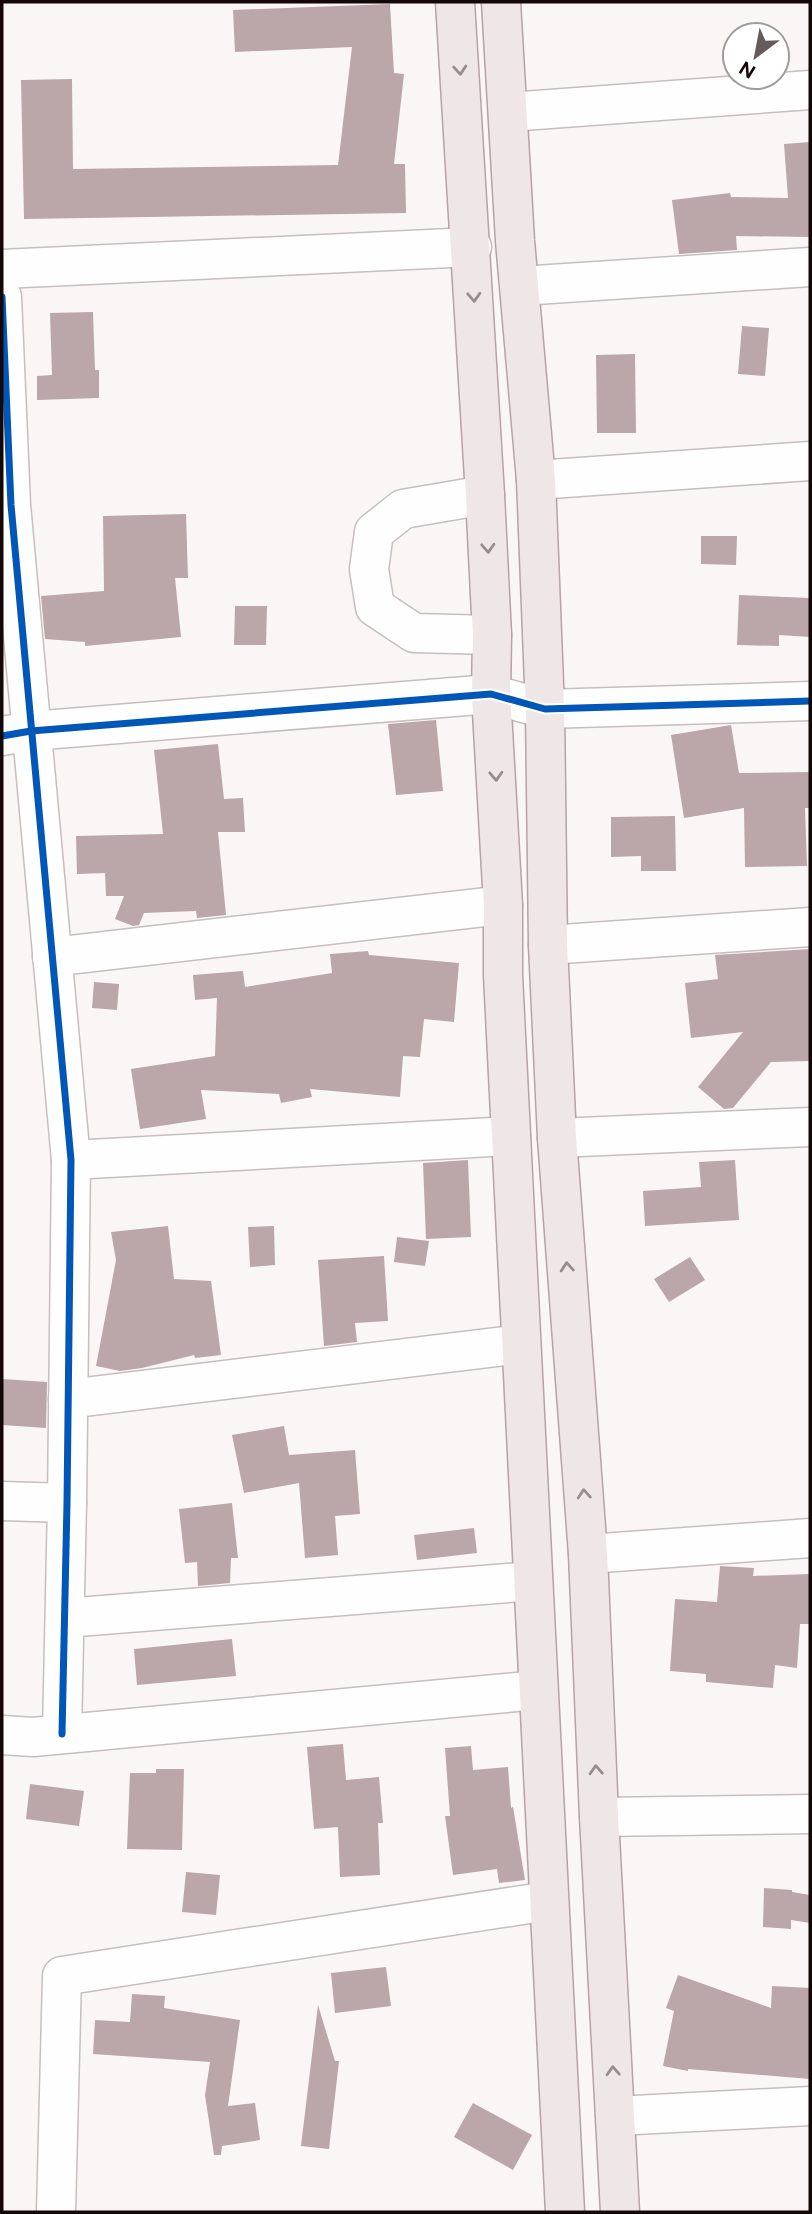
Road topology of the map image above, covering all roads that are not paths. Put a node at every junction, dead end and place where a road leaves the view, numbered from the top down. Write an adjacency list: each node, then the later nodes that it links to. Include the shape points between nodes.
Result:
1 (455, 2): 5 (main road, one-way to 5)
2 (501, 2): 4 (main road)
3 (810, 90): 4 (street)
4 (508, 112): 8 (main road)
5 (472, 247): 7 (street); 12 (main road, one-way to 12)
6 (810, 267): 8 (street)
7 (2, 269)
8 (520, 286): 11 (main road)
9 (2, 297): 13 (street)
10 (810, 461): 11 (street)
11 (536, 480): 17 (main road)
12 (485, 495): 14 (main road, one-way to 14); 14 (street, via 403,509 374,532 369,569 375,607 414,633)
13 (6, 505): 18 (street)
14 (492, 635): 15 (main road)
15 (491, 694): 17 (street); 18 (street); 19 (main road, one-way to 19)
16 (810, 701): 17 (street)
17 (545, 709): 21 (main road)
18 (17, 734): 22 (street)
19 (503, 905): 22 (street); 24 (main road)
20 (810, 927): 21 (street)
21 (548, 945): 25 (main road)
22 (52, 957): 26 (street)
23 (810, 1127): 25 (street)
24 (511, 1136): 26 (street); 27 (main road)
25 (557, 1138): 32 (main road, one-way to 25)
26 (71, 1160): 28 (street)
27 (521, 1344): 28 (street); 33 (main road)
28 (68, 1399): 30 (street)
29 (2, 1501): 30 (street)
30 (67, 1503): 34 (street)
31 (810, 1538): 32 (street)
32 (588, 1554): 39 (main road, one-way to 32)
33 (533, 1581): 34 (street); 35 (main road)
34 (65, 1618): 36 (street)
35 (538, 1690): 36 (street); 40 (main road)
36 (62, 1734): 37 (street)
37 (2, 1735)
38 (810, 1814): 39 (street)
39 (598, 1817): 42 (main road, one-way to 39)
40 (548, 1901): 43 (street, via 62,1976); 44 (main road)
41 (810, 2106): 42 (street)
42 (615, 2116): 45 (main road)
43 (56, 2212)
44 (565, 2212)
45 (620, 2212)

